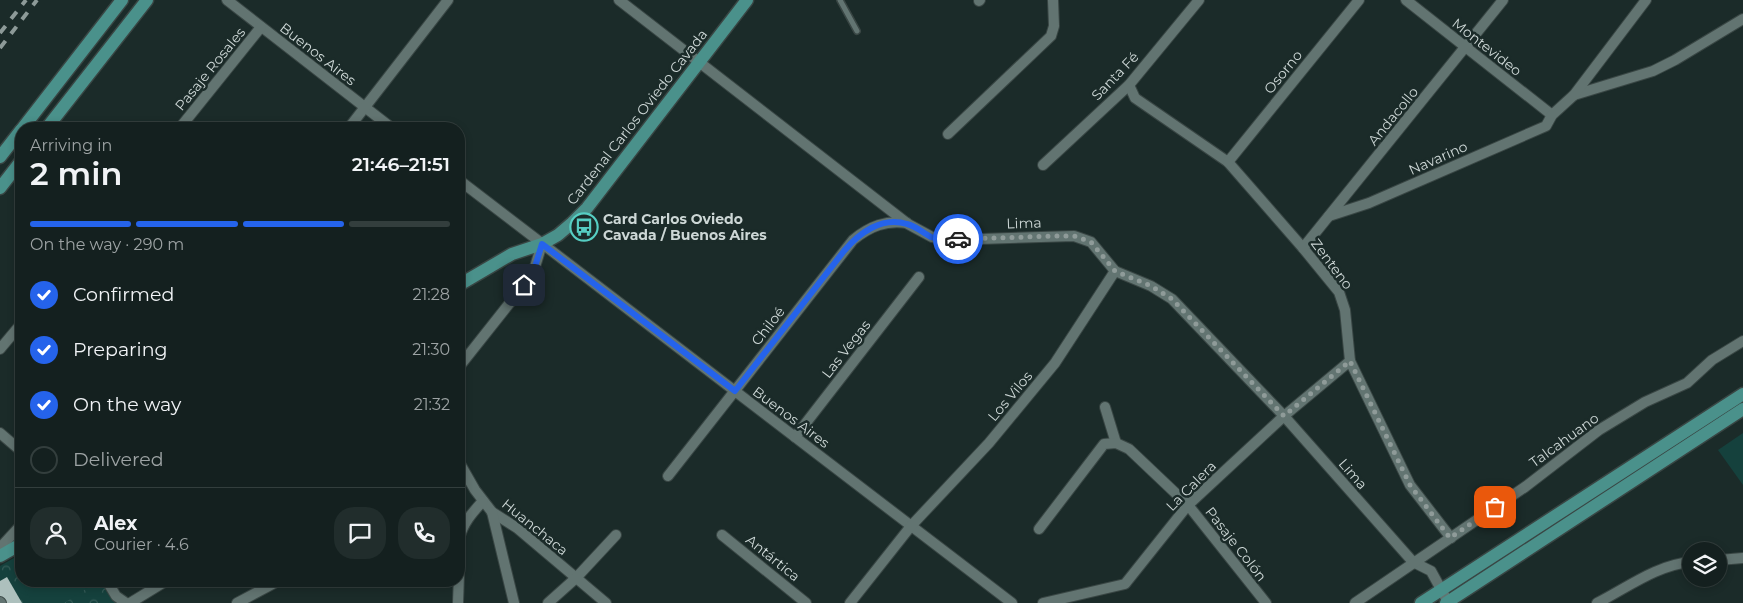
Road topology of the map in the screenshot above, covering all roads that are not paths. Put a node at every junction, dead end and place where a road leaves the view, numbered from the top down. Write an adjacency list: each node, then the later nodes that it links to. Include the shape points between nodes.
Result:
1 (122, 0): 23 (main road)
2 (146, 0): 24 (main road)
3 (227, 0): 15 (street, Buenos Aires)
4 (448, 0): 21 (street)
5 (619, 0): 18 (street, Lima)
6 (747, 0): 18 (main road, Cardenal Carlos Oviedo Cavada)
7 (840, 0): 16 (lane)
8 (1053, 0): 28 (street, via 1051,36)
9 (1199, 0): 19 (street, Santa Fé)
10 (1359, 0): 31 (street, Osorno)
11 (1406, 0): 17 (street, Montevideo)
12 (1502, 0): 17 (street, Andacollo)
13 (1646, 0): 20 (street)
14 (1743, 19): 20 (street, via 1653,71)
15 (261, 27): 21 (street, Buenos Aires); 25 (street, Pasaje Rosales)
16 (857, 31)
17 (1465, 47): 22 (street, Montevideo); 36 (street, Andacollo)
18 (699, 62): 37 (street, Lima); 38 (main road, Cardenal Carlos Oviedo Cavada, via 587,208 558,235)
19 (1129, 85): 31 (street, Zenteno, via 1135,98); 32 (street, Santa Fé)
20 (1574, 95): 22 (street)
21 (365, 107): 26 (street); 27 (street, Buenos Aires)
22 (1552, 115): 36 (street, Navarino, via 1546,126 1369,203)
23 (27, 122)
24 (51, 122)
25 (186, 122)
26 (353, 122)
27 (384, 122)
28 (948, 134)
29 (15, 138): 30 (main road)
30 (0, 158)
31 (1228, 162): 39 (street, Zenteno)
32 (1042, 165)
33 (15, 169): 35 (main road)
34 (465, 185): 38 (street, Buenos Aires)
35 (0, 188)
36 (1329, 216): 39 (street, Andacollo)
37 (908, 224): 40 (street, Lima, via 932,237 949,240 1074,236 1091,242); 48 (street, Chiloé, via 883,223 853,240)
38 (542, 244): 42 (main road, Cardenal Carlos Oviedo Cavada, via 512,254); 46 (street, via 534,270); 48 (street, Buenos Aires)
39 (1303, 248): 47 (street, Zenteno, via 1338,292 1345,310)
40 (1115, 271): 52 (street, Lima, via 1172,299); 65 (street, Los Vilos, via 1055,363 989,443)
41 (920, 276): 54 (street, Las Vegas)
42 (465, 281)
43 (15, 331): 45 (street)
44 (1743, 341): 70 (street, Talcahuano, via 1712,360 1687,383 1645,402 1599,430)
45 (0, 349)
46 (465, 359)
47 (1350, 361): 52 (street, La Calera); 70 (street, Zenteno, via 1410,485)
48 (735, 391): 54 (street, Buenos Aires); 59 (street, Chiloé)
49 (1743, 394): 57 (main road)
50 (1105, 407): 55 (street)
51 (1743, 409): 60 (main road)
52 (1284, 416): 62 (street, La Calera); 77 (street, Lima)
53 (0, 433): 56 (street)
54 (795, 437): 65 (street, Buenos Aires)
55 (1116, 443): 62 (street, Pasaje Colón, via 1129,449); 66 (street, via 1104,444)
56 (15, 446)
57 (1620, 473): 60 (main road); 85 (main road)
58 (465, 475): 61 (street, Huanchaca)
59 (668, 476)
60 (1628, 484): 86 (main road)
61 (484, 501): 63 (street, Huanchaca); 64 (street)
62 (1188, 505): 97 (street, La Calera, via 1125,584); 98 (street, Pasaje Colón)
63 (492, 512): 80 (street, Huanchaca, via 517,528); 91 (street)
64 (465, 523)
65 (911, 526): 95 (street, Los Vilos); 96 (street, Buenos Aires)
66 (1039, 529)
67 (15, 532): 72 (street)
68 (616, 535): 80 (street)
69 (722, 535): 94 (street, Antártica)
70 (1450, 538): 73 (street, Talcahuano)
71 (15, 547): 74 (main road)
72 (0, 548)
73 (1431, 552): 77 (street, Talcahuano); 79 (street)
74 (0, 556)
75 (1743, 558): 76 (street)
76 (1727, 559)
77 (1413, 562): 79 (street, Lima); 99 (street, Talcahuano)
78 (1682, 563): 101 (street, via 1651,573)
79 (1431, 571): 85 (street)
80 (576, 578): 92 (street); 93 (street, Huanchaca)
81 (111, 587): 87 (street)
82 (156, 587): 88 (street)
83 (267, 587): 89 (street)
84 (459, 587): 90 (street)
85 (1442, 589): 86 (street); 100 (main road)
86 (1447, 602)
87 (126, 603)
88 (130, 603)
89 (237, 603)
90 (458, 603)
91 (514, 603)
92 (548, 603)
93 (606, 603)
94 (806, 603)
95 (850, 603)
96 (1012, 603)
97 (1043, 603)
98 (1266, 603)
99 (1355, 603)
100 (1421, 603)
101 (1596, 603)

